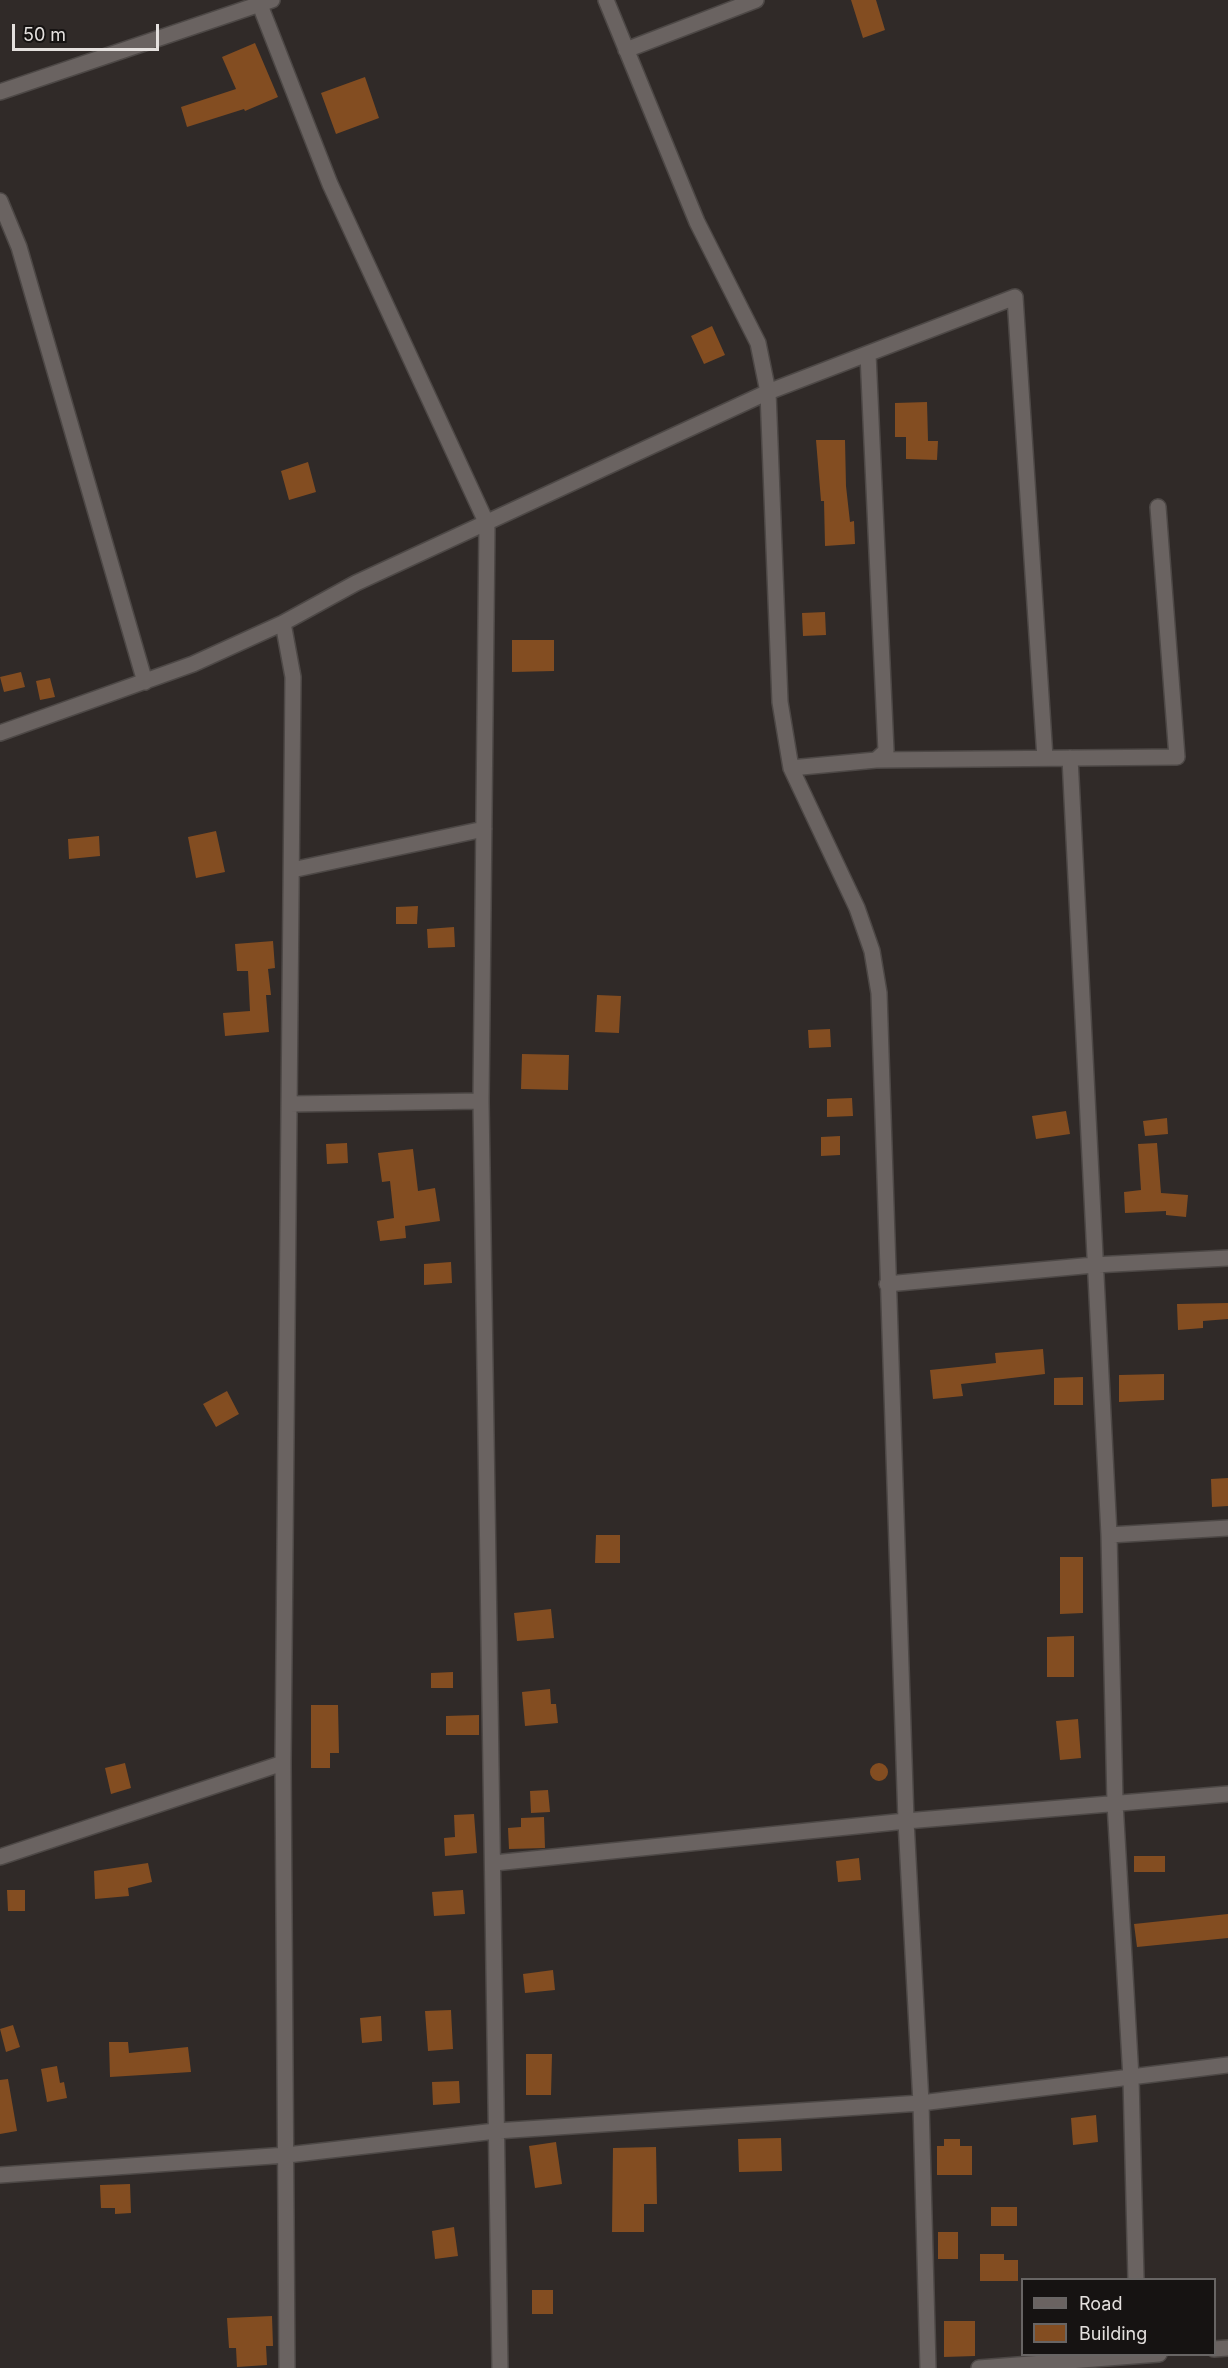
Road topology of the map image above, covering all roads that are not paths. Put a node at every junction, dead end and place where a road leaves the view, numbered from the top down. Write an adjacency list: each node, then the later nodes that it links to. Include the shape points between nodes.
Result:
1 (606, 0): 4 (street)
2 (756, 0): 4 (street)
3 (264, 1): 5 (street); 10 (street, via 330,184)
4 (626, 50): 8 (street, via 697,222 758,343)
5 (0, 92)
6 (0, 201): 12 (street, via 19,247)
7 (868, 354): 8 (street); 14 (street, via 1015,297); 16 (street, via 886,751)
8 (768, 392): 10 (street); 17 (street, via 780,702)
9 (1158, 507): 15 (street, via 1177,757)
10 (487, 524): 11 (street, via 356,583); 18 (street)
11 (283, 623): 12 (street); 19 (street, via 293,677)
12 (145, 682): 13 (street)
13 (0, 733)
14 (1045, 758): 15 (street); 16 (street)
15 (1070, 758): 23 (street)
16 (876, 760): 17 (street)
17 (791, 768): 24 (street, via 857,908 872,951 879,993)
18 (484, 829): 19 (street); 20 (street)
19 (292, 870): 21 (street)
20 (481, 1101): 21 (street); 32 (street)
21 (291, 1104): 27 (street)
22 (1228, 1257): 23 (street)
23 (1094, 1265): 24 (street); 26 (street)
24 (887, 1284): 30 (street)
25 (1228, 1528): 26 (street)
26 (1109, 1535): 29 (street)
27 (283, 1763): 31 (street); 37 (street)
28 (1228, 1794): 29 (street)
29 (1114, 1803): 30 (street); 34 (street)
30 (906, 1821): 32 (street); 35 (street)
31 (0, 1857)
32 (494, 1863): 36 (street)
33 (1228, 2065): 34 (street)
34 (1131, 2078): 35 (street); 39 (street)
35 (921, 2103): 36 (street); 44 (street)
36 (496, 2131): 37 (street); 43 (street)
37 (287, 2155): 38 (street); 42 (street)
38 (0, 2175)
39 (1136, 2278)
40 (1155, 2356): 41 (street)
41 (1138, 2360): 45 (street)
42 (287, 2368)
43 (500, 2368)
44 (928, 2368)
45 (979, 2368)

